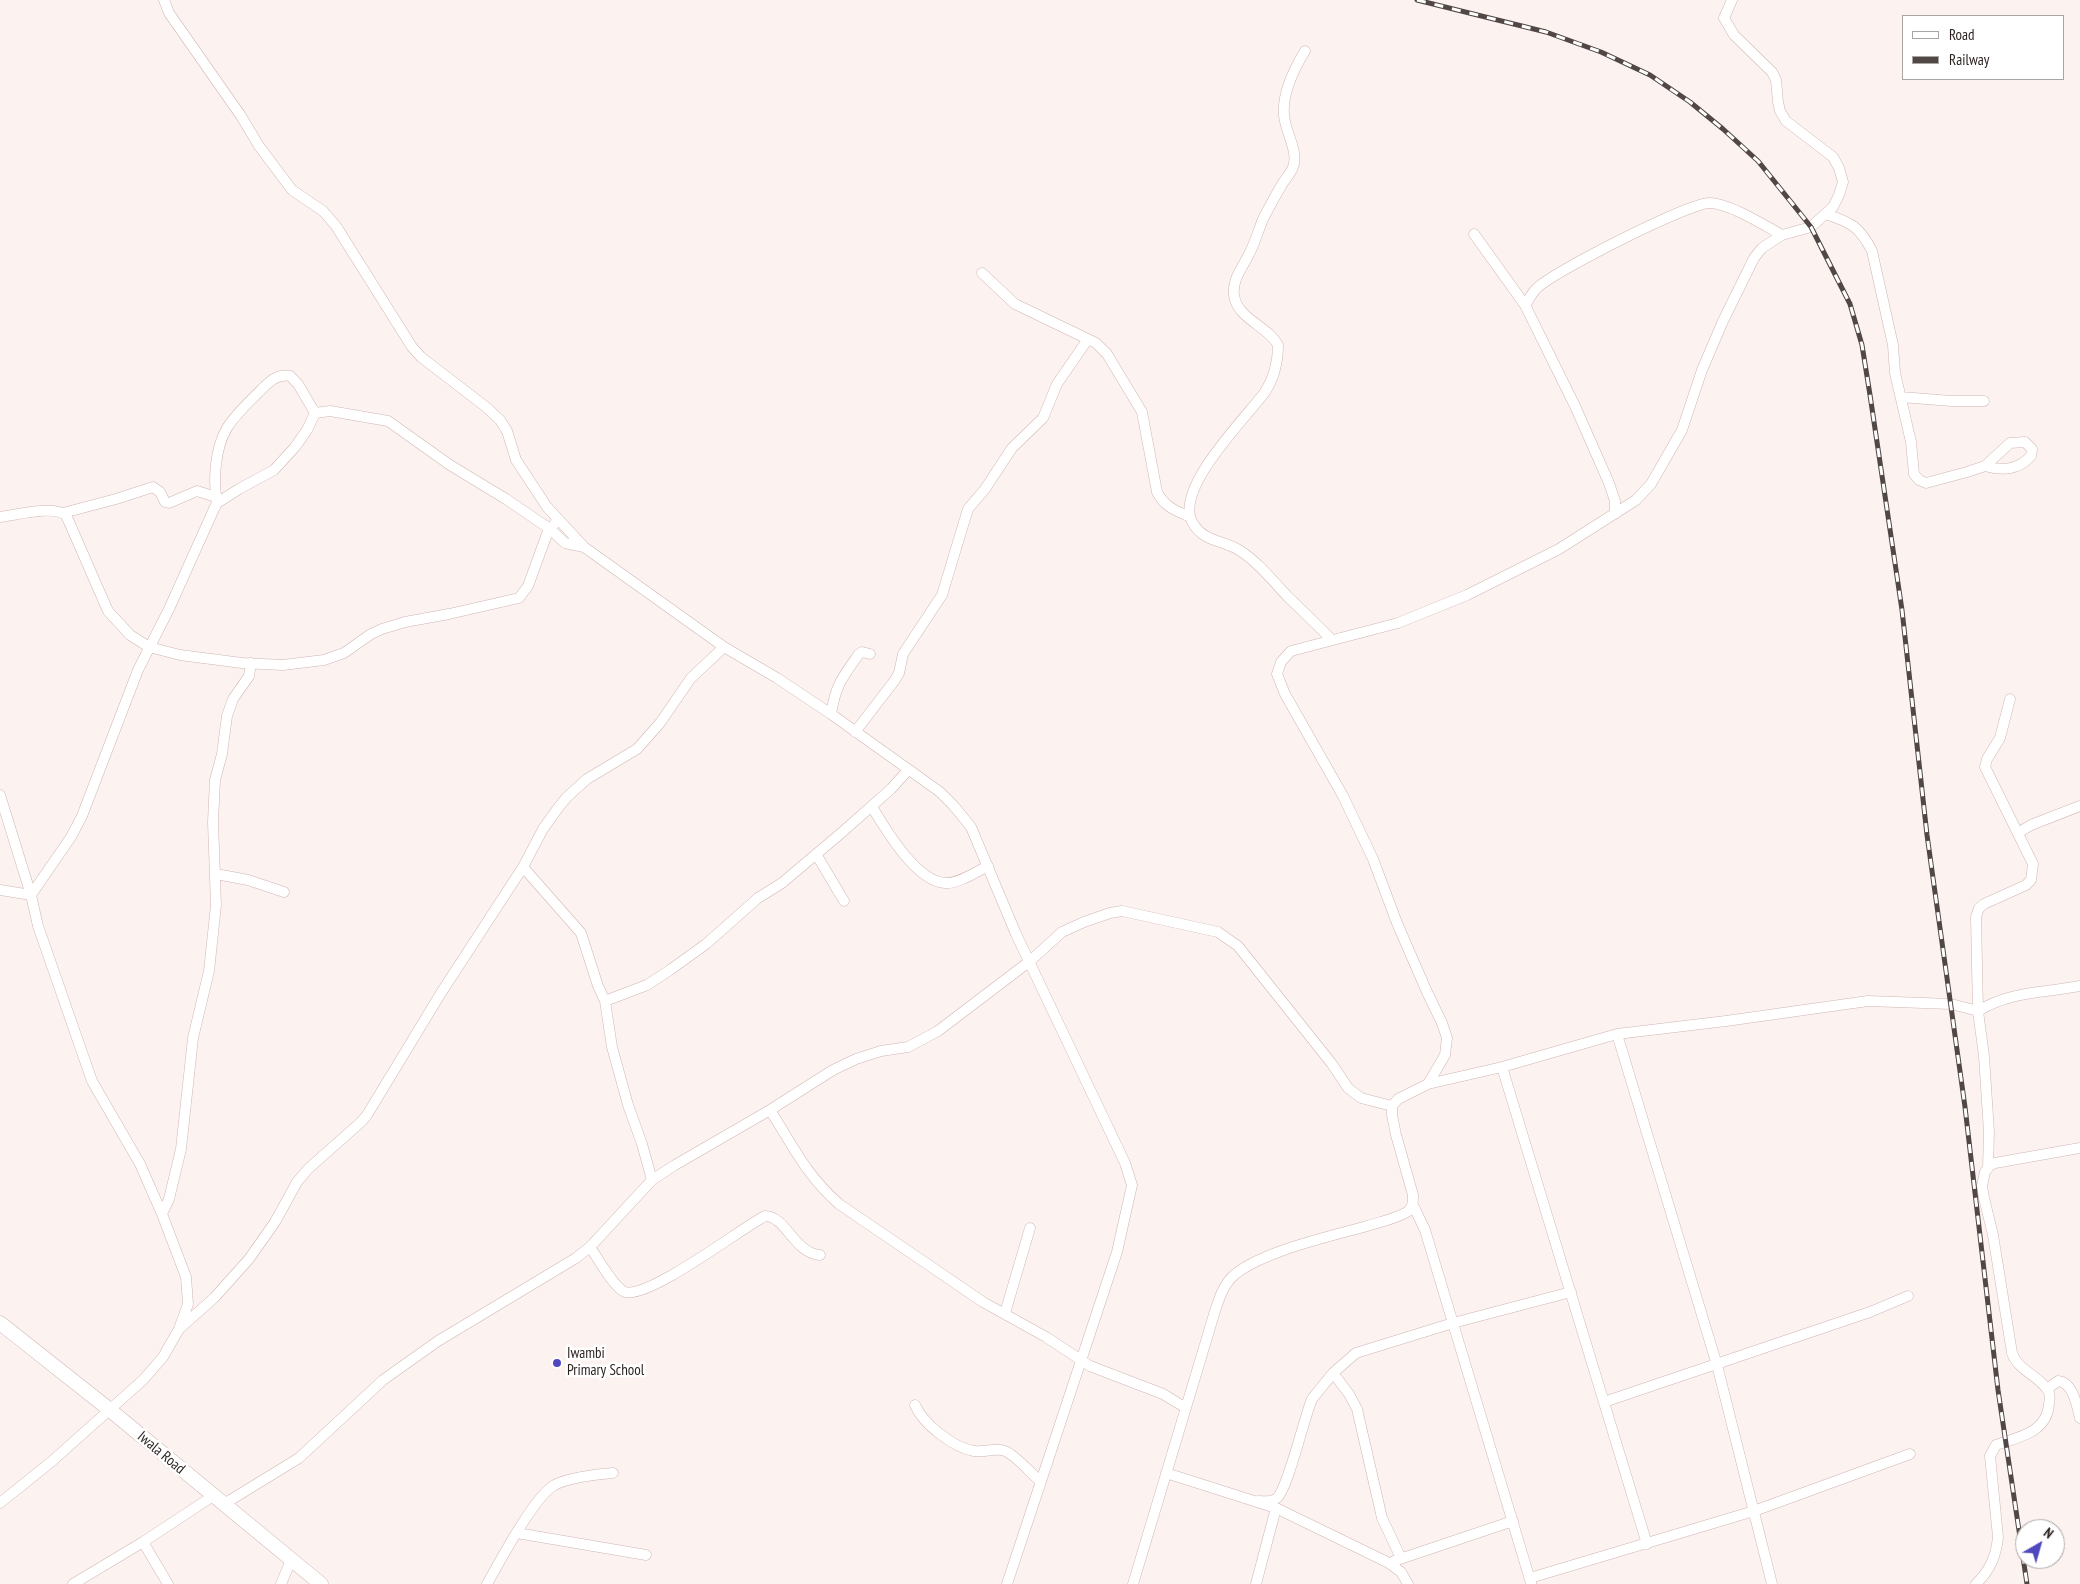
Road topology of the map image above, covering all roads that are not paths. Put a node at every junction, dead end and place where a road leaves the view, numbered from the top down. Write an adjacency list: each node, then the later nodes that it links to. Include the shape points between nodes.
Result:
1 (164, 0): 19 (street, via 173,20 292,190 323,211 336,226 412,347 500,420 516,460)
2 (1732, 0): 4 (street, via 1724,14 1725,22 1772,72 1780,111 1786,121 1833,157 1839,168 1843,182 1833,207)
3 (1305, 51): 17 (street, via 1294,68 1284,114 1294,153 1293,168 1264,218 1234,286 1235,301 1240,308 1278,345 1276,366 1265,392 1204,472 1189,502)
4 (1825, 214): 6 (street, via 1811,227); 10 (street, via 1853,225 1872,251)
5 (1474, 234): 8 (street)
6 (1782, 235): 8 (street, via 1748,216 1716,204 1703,204 1637,232 1556,275 1536,288); 16 (street, via 1762,248 1742,280 1702,370 1682,430 1651,484 1636,500)
7 (982, 274): 9 (street, via 1015,304)
8 (1525, 304): 16 (street, via 1579,414 1612,493)
9 (1088, 339): 17 (street, via 1107,354 1138,404 1145,421 1157,492 1166,506); 29 (street, via 1057,384 1043,418 1012,448 968,509 942,595 903,654 895,680)
10 (1901, 397): 11 (street); 13 (street, via 1912,442 1914,474 1918,480 1926,484)
11 (1984, 401)
12 (315, 413): 14 (street, via 295,447 274,470); 14 (street, via 290,376 271,380 227,428 219,450); 20 (street, via 330,411 388,422)
13 (1985, 466)
14 (216, 500): 15 (street, via 197,491 169,503 153,487); 23 (street)
15 (63, 513): 18 (street, via 50,511); 23 (street, via 68,517 108,611 130,635)
16 (1615, 514): 22 (street, via 1559,549 1467,595 1398,623)
17 (1188, 516): 22 (street, via 1209,539 1230,544 1255,562)
18 (0, 517)
19 (558, 519): 20 (street); 21 (street)
20 (550, 530): 21 (street, via 565,543); 26 (street, via 528,586 519,598 382,629 344,653 324,660 283,665)
21 (584, 547): 24 (street)
22 (1332, 640): 49 (street, via 1291,651 1281,662 1277,674 1343,796 1442,1023 1447,1038 1445,1055)
23 (150, 647): 26 (street, via 180,655); 41 (street, via 138,670 82,816)
24 (724, 647): 28 (street); 37 (street, via 691,678 660,723 637,749 587,779 567,797 543,829)
25 (870, 654): 28 (street, via 859,654 841,678)
26 (251, 663): 38 (street, via 248,676 226,716 215,780)
27 (2010, 699): 34 (street, via 2000,738 1985,767)
28 (831, 714): 29 (street)
29 (855, 732): 30 (street)
30 (908, 770): 33 (street); 36 (street, via 940,792 972,827)
31 (0, 795): 41 (street)
32 (2080, 806): 34 (street)
33 (872, 807): 35 (street); 36 (street, via 910,861 932,880 947,883)
34 (2018, 833): 46 (street, via 2034,873 2032,880 1984,904 1978,911 1975,921)
35 (816, 854): 42 (street); 45 (street, via 670,970 647,984)
36 (988, 866): 43 (street)
37 (523, 868): 45 (street, via 581,934); 65 (street, via 367,1115 308,1169 249,1259 214,1298)
38 (216, 874): 40 (street); 56 (street, via 209,970 193,1038 181,1149 169,1199)
39 (0, 890): 41 (street)
40 (284, 892)
41 (31, 895): 56 (street, via 38,926 92,1081 140,1164)
42 (844, 901)
43 (1030, 961): 50 (street, via 1062,932 1115,912 1218,932 1238,946 1348,1088 1361,1098); 51 (street, via 938,1031 908,1047 856,1059); 66 (street, via 1132,1181 1117,1252)
44 (2080, 986): 46 (street, via 2008,997)
45 (604, 1001): 54 (street, via 612,1047)
46 (1978, 1011): 47 (street, via 1951,1004 1868,1001); 53 (street, via 1986,1077)
47 (1617, 1034): 48 (street); 67 (street)
48 (1502, 1067): 49 (street); 60 (street)
49 (1428, 1084): 50 (street, via 1398,1099)
50 (1392, 1106): 55 (street)
51 (770, 1110): 54 (street, via 706,1145); 62 (street, via 806,1170 839,1204)
52 (2080, 1148): 53 (street, via 1995,1163)
53 (1988, 1168): 69 (street, via 1982,1186 2012,1353 2018,1364)
54 (652, 1180): 58 (street)
55 (1413, 1205): 63 (street); 72 (street, via 1399,1216 1284,1250 1247,1266 1232,1277 1215,1311)
56 (162, 1214): 65 (street, via 188,1288 188,1304)
57 (1030, 1228): 62 (street)
58 (590, 1247): 59 (street, via 617,1287 624,1292 646,1289 765,1216 776,1220 805,1251); 79 (street, via 552,1274 438,1341 383,1380 298,1458)
59 (820, 1255)
60 (1571, 1292): 63 (street); 70 (street)
61 (1908, 1296): 67 (street)
62 (1005, 1313): 66 (street)
63 (1453, 1323): 68 (street, via 1356,1353); 84 (street)
64 (1, 1324): 73 (street, Iwala Road)
65 (179, 1329): 73 (street, via 143,1380)
66 (1080, 1360): 72 (street, via 1102,1372 1163,1394); 78 (street)
67 (1717, 1365): 70 (street); 83 (street)
68 (1333, 1373): 80 (street, via 1312,1399 1282,1492 1274,1500); 89 (street, via 1357,1409 1382,1518)
69 (2047, 1389): 74 (street, via 2058,1381 2066,1384); 103 (street, via 2049,1408 2037,1429 1996,1445 1992,1450 1990,1464 1998,1537 1992,1564)
70 (1604, 1402): 87 (street)
71 (915, 1405): 78 (street, via 924,1420 950,1440 975,1451 1006,1452)
72 (1186, 1408): 76 (street)
73 (110, 1410): 79 (street, Iwala Road); 81 (street)
74 (2080, 1418)
75 (1910, 1454): 83 (street)
76 (1166, 1472): 80 (street); 99 (street)
77 (613, 1473): 85 (street, via 555,1484 546,1491)
78 (1040, 1481): 98 (street)
79 (218, 1500): 86 (street); 90 (street, Iwala Road)
80 (1258, 1501): 82 (street)
81 (0, 1503)
82 (1276, 1508): 91 (street); 100 (street)
83 (1754, 1511): 87 (street); 102 (street)
84 (1513, 1521): 89 (street); 92 (street)
85 (517, 1533): 88 (street); 97 (street)
86 (143, 1542): 93 (street); 94 (street)
87 (1647, 1544): 92 (street)
88 (646, 1555)
89 (1400, 1558): 91 (street)
90 (291, 1560): 95 (street); 96 (street, Iwala Road)
91 (1389, 1563): 101 (street, via 1401,1572)
92 (1531, 1581)
93 (73, 1584)
94 (168, 1584)
95 (281, 1584)
96 (321, 1584)
97 (487, 1584)
98 (1007, 1584)
99 (1133, 1584)
100 (1256, 1584)
101 (1408, 1584)
102 (1772, 1584)
103 (1976, 1584)

